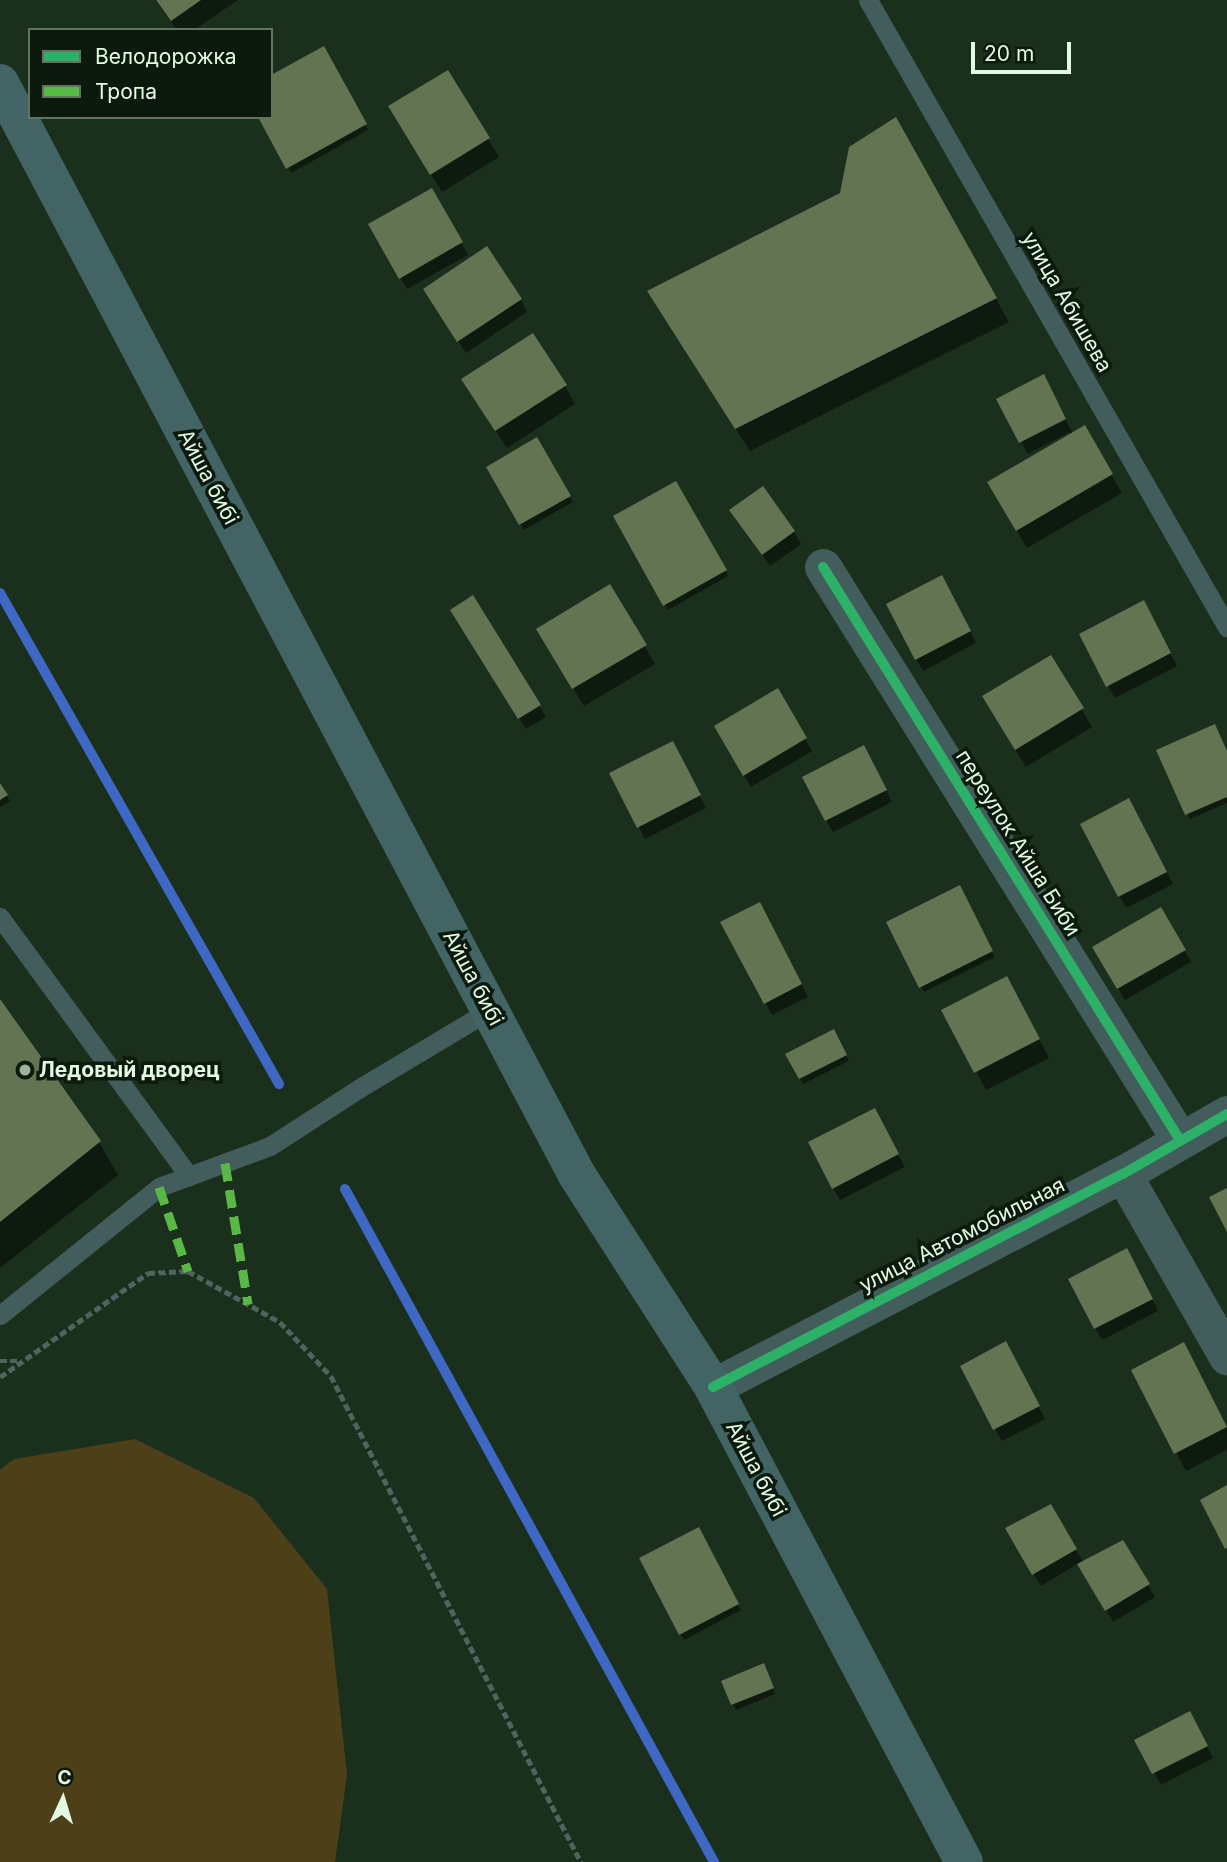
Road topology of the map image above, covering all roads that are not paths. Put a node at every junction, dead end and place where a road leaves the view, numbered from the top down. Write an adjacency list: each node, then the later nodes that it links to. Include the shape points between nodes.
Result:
1 (868, 0): 4 (lane, улица Абишева)
2 (0, 83): 6 (main road, Айша бибі)
3 (823, 567): 8 (street, переулок Айша Биби)
4 (1227, 627)
5 (0, 918): 10 (lane)
6 (490, 1010): 10 (lane, via 270,1146); 13 (main road, Айша бибі, via 577,1175)
7 (1227, 1114): 8 (street, улица Автомобильная)
8 (1180, 1140): 9 (street, улица Автомобильная)
9 (1123, 1174): 12 (street); 13 (street, улица Автомобильная)
10 (189, 1176): 11 (lane, via 159,1187)
11 (0, 1315)
12 (1227, 1356)
13 (713, 1387): 14 (main road, Айша бибі)
14 (964, 1862)

